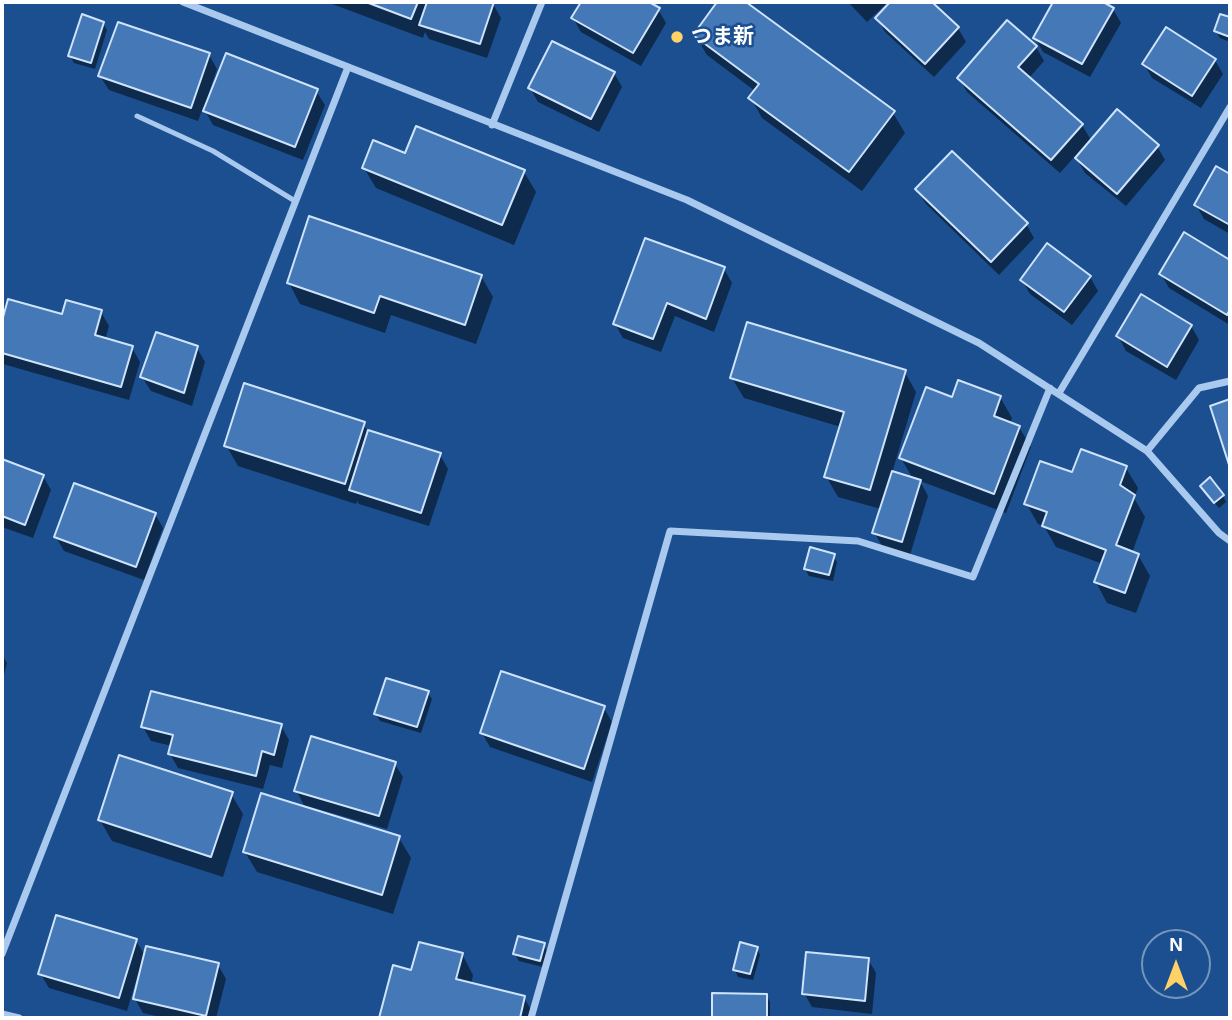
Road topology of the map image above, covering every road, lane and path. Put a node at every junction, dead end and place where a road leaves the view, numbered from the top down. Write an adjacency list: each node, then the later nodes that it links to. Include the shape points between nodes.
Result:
1 (183, 2): 3 (street)
2 (542, 2): 6 (street)
3 (348, 67): 6 (street); 7 (street)
4 (1230, 107): 10 (street)
5 (137, 116): 7 (lane, via 213,152)
6 (492, 125): 9 (street, via 687,201 979,343)
7 (295, 201): 13 (street)
8 (1230, 381): 11 (street, via 1199,388)
9 (1050, 388): 10 (street); 16 (street, via 973,577 858,541 670,531)
10 (1059, 393): 11 (street)
11 (1147, 451): 12 (street)
12 (1230, 541)
13 (2, 954)
14 (2, 1014): 15 (street)
15 (19, 1018)
16 (531, 1018)

